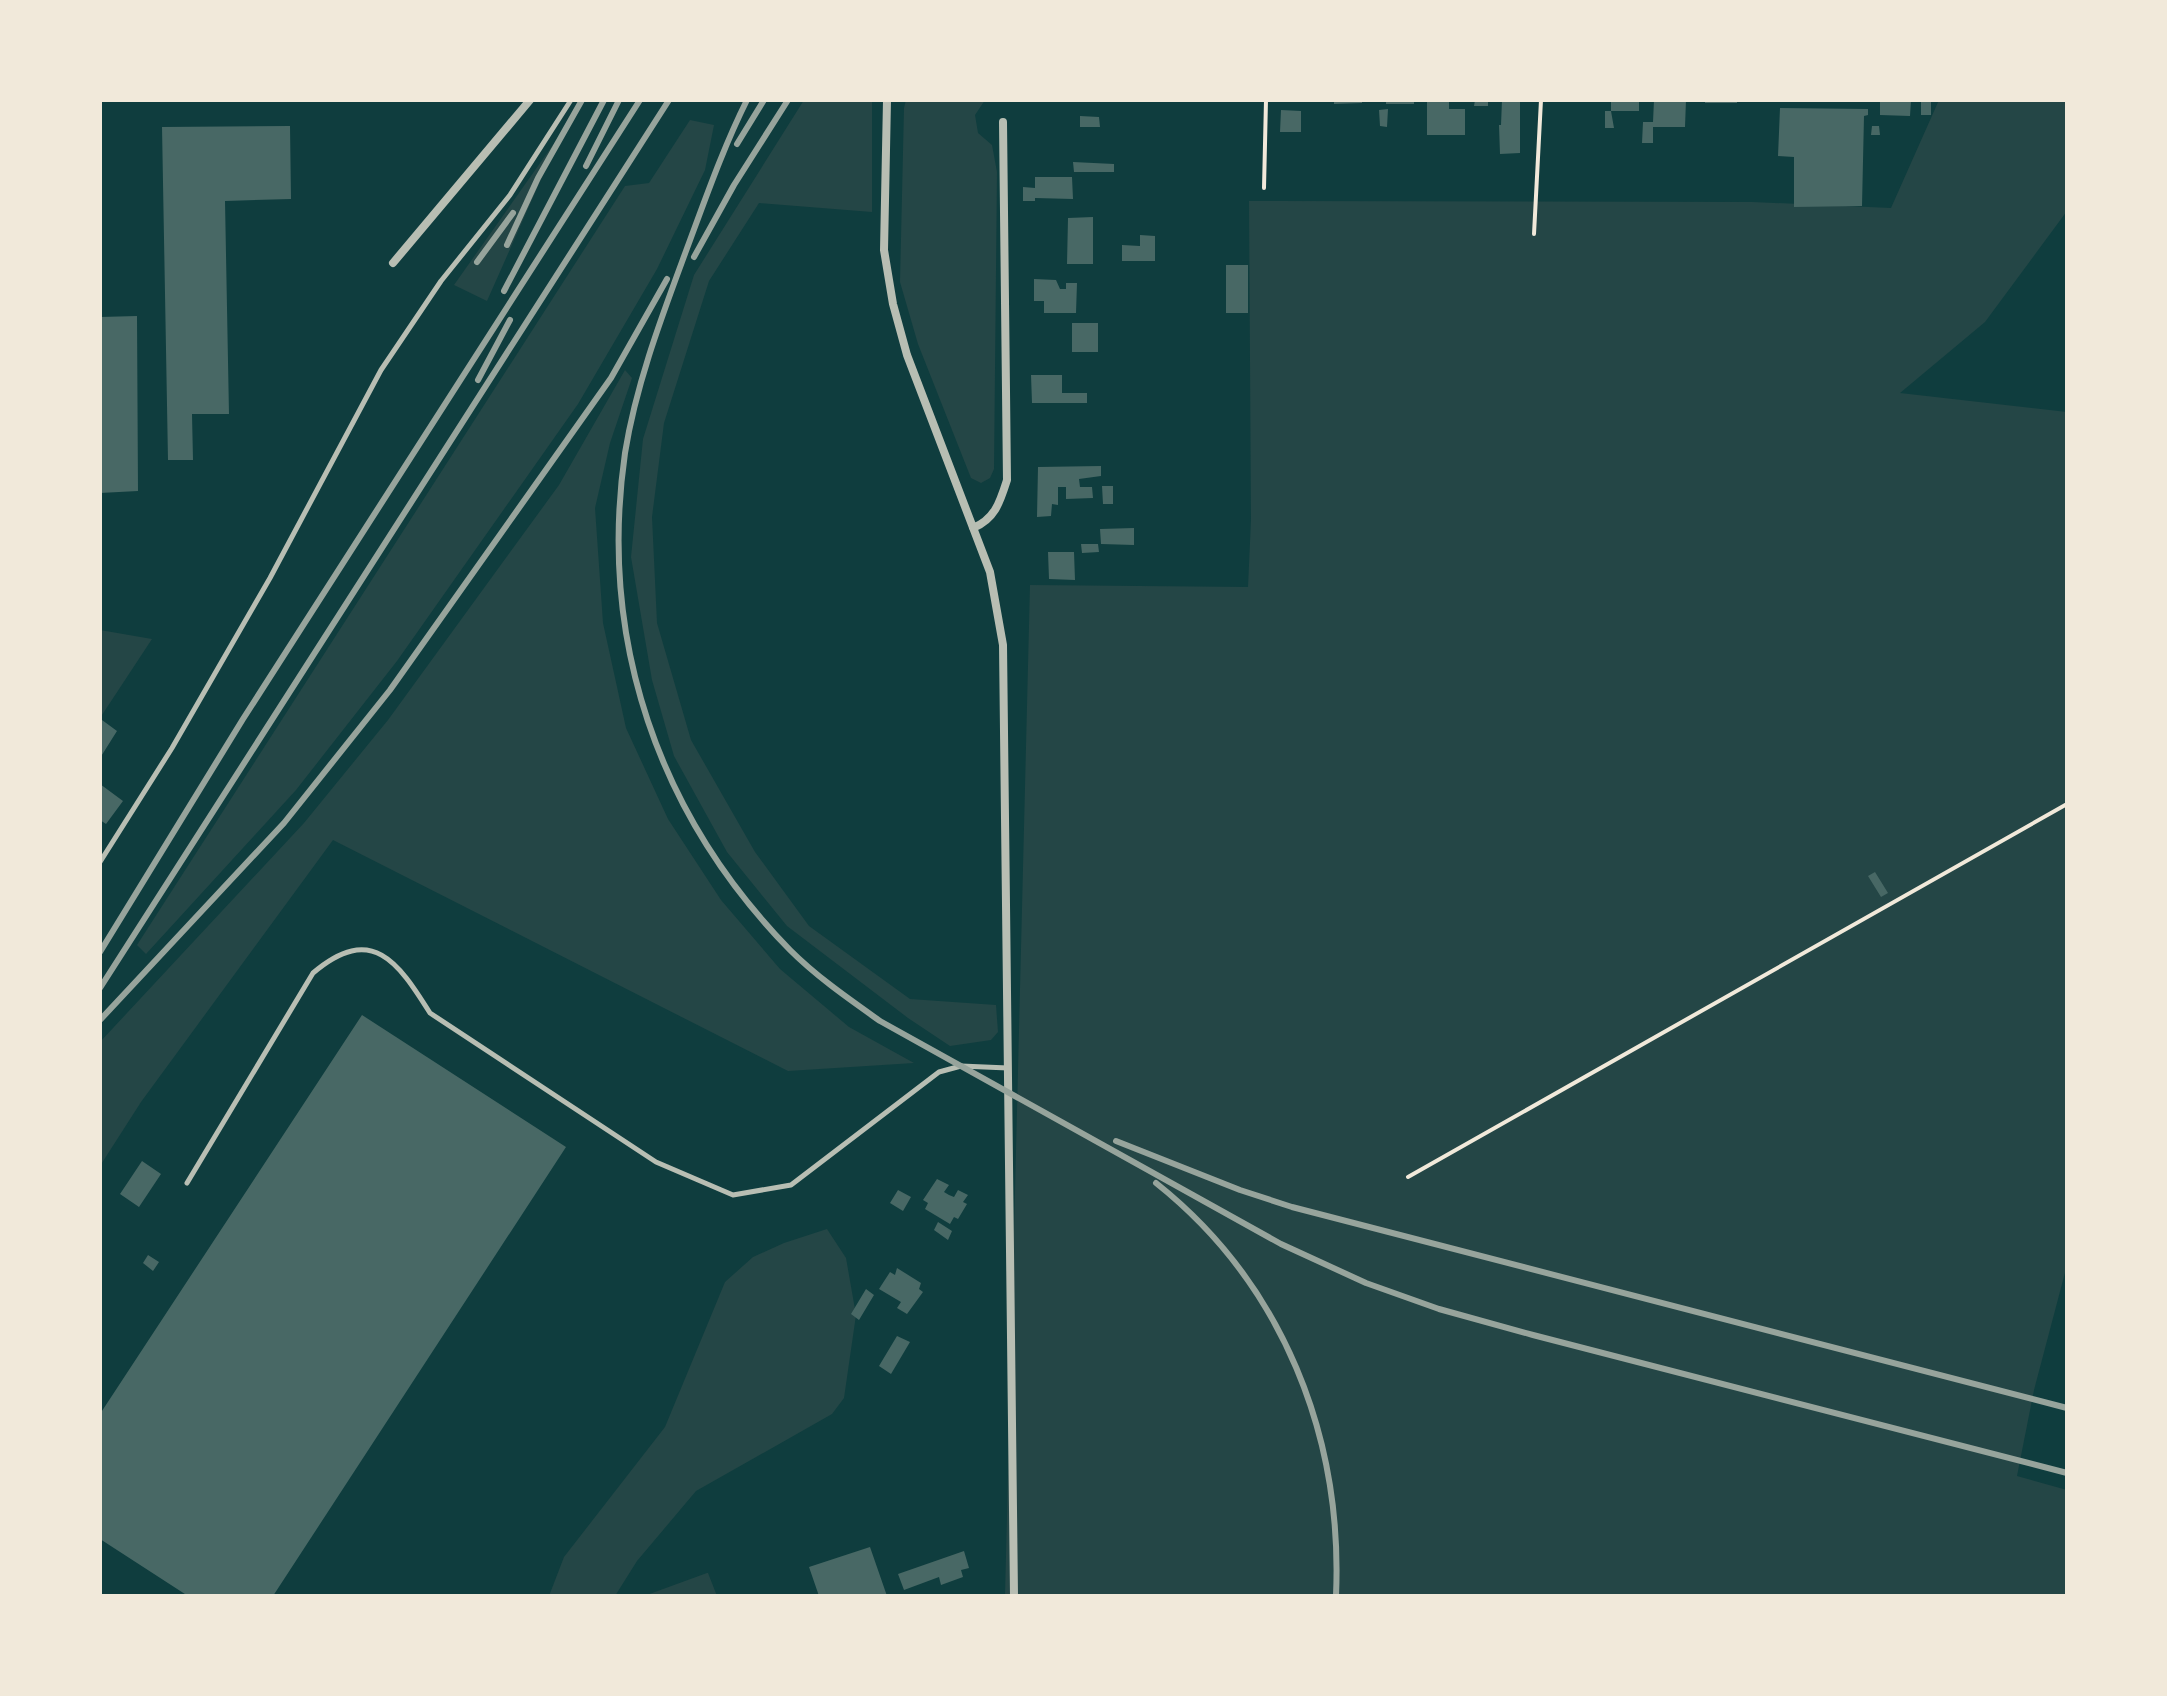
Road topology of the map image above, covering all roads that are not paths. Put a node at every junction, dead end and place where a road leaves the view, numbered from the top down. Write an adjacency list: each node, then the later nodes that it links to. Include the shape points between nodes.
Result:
1 (530, 100): 5 (street)
2 (571, 100): 7 (lane, via 510,195 441,281 381,370 262,591)
3 (887, 100): 6 (street, via 884,250 893,304)
4 (1003, 122): 6 (street, via 1007,480 999,508)
5 (393, 263)
6 (973, 528): 8 (street, via 990,572 1003,645)
7 (100, 862)
8 (1009, 1069): 9 (lane, via 961,1066 939,1072 791,1185 733,1195 642,1154 430,1013 388,957 358,948 331,957 313,973); 10 (street)
9 (187, 1183)
10 (1014, 1596)

